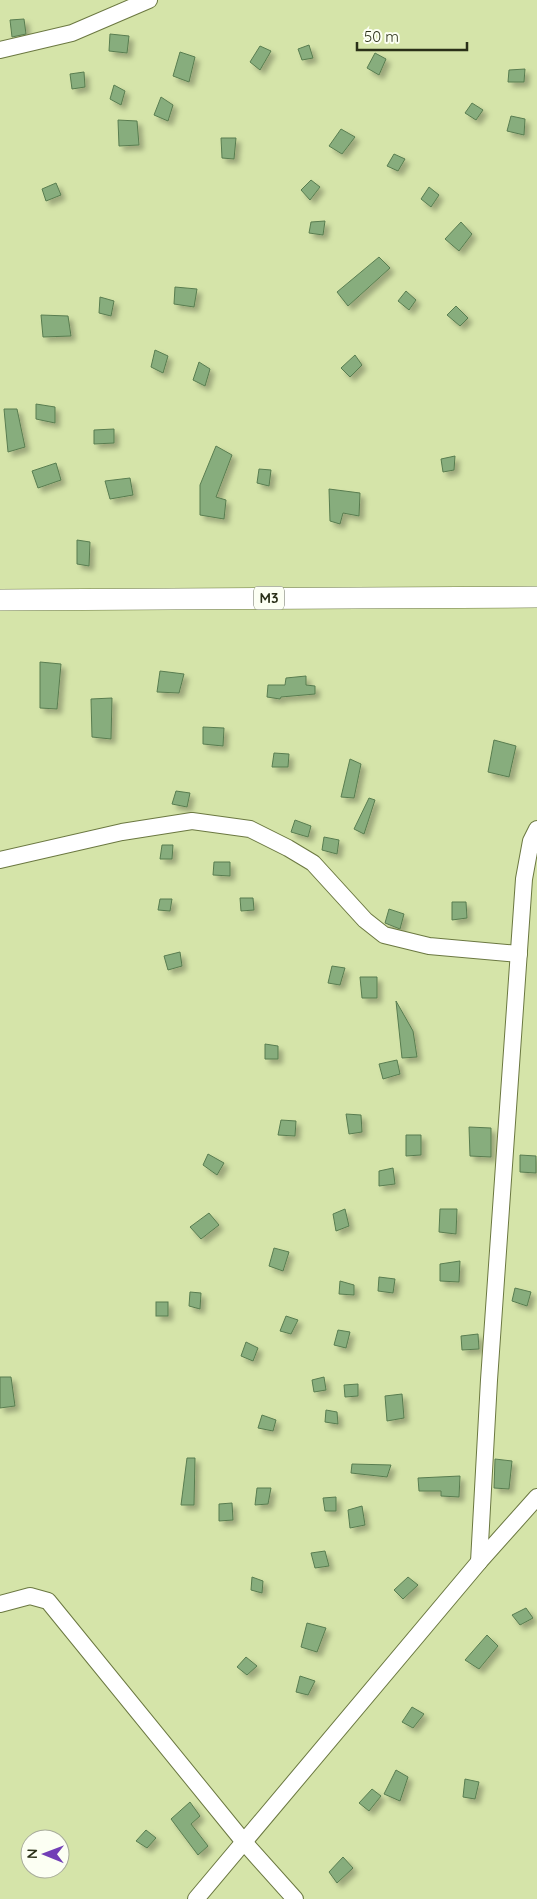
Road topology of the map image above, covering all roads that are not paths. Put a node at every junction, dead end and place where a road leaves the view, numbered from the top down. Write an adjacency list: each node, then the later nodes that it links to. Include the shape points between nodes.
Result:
1 (149, 0): 2 (street, via 72,33)
2 (0, 50)
3 (537, 597): 4 (main road, M3)
4 (0, 600)
5 (537, 829): 7 (street, via 531,842 524,879)
6 (0, 860): 7 (street, via 122,832 192,821 250,829 313,863 365,920 384,935 429,946)
7 (519, 954): 9 (street, via 489,1370)
8 (537, 1497): 9 (street)
9 (479, 1562): 11 (street)
10 (0, 1604): 11 (street, via 30,1596 48,1601)
11 (244, 1842): 12 (street); 13 (street)
12 (196, 1899)
13 (295, 1899)

